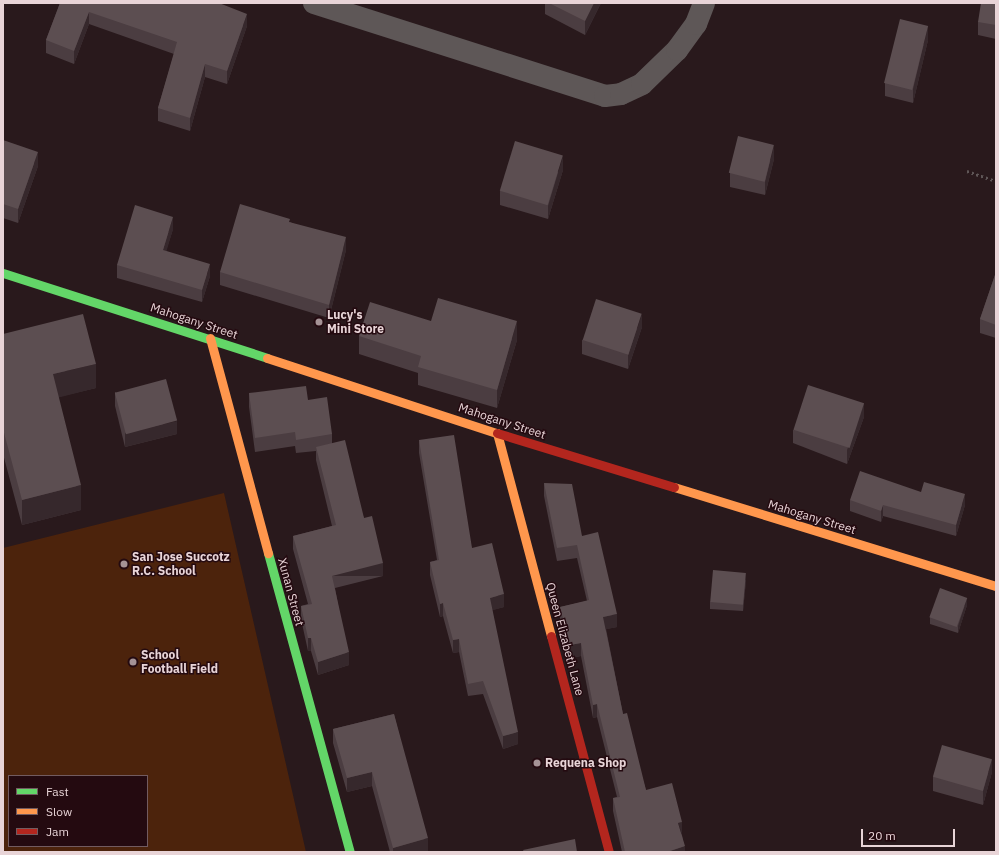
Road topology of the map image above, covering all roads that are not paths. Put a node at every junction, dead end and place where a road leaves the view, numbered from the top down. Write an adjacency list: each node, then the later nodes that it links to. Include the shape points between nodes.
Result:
1 (314, 3): 2 (street, via 605,96 621,94 642,84 677,50 696,24)
2 (704, 3)
3 (3, 273): 4 (street, Mahogany Street)
4 (210, 338): 5 (street, Mahogany Street); 7 (street, Xunan Street)
5 (497, 433): 6 (street, Mahogany Street); 8 (street, Queen Elizabeth Lane)
6 (996, 586)
7 (350, 852)
8 (608, 852)

